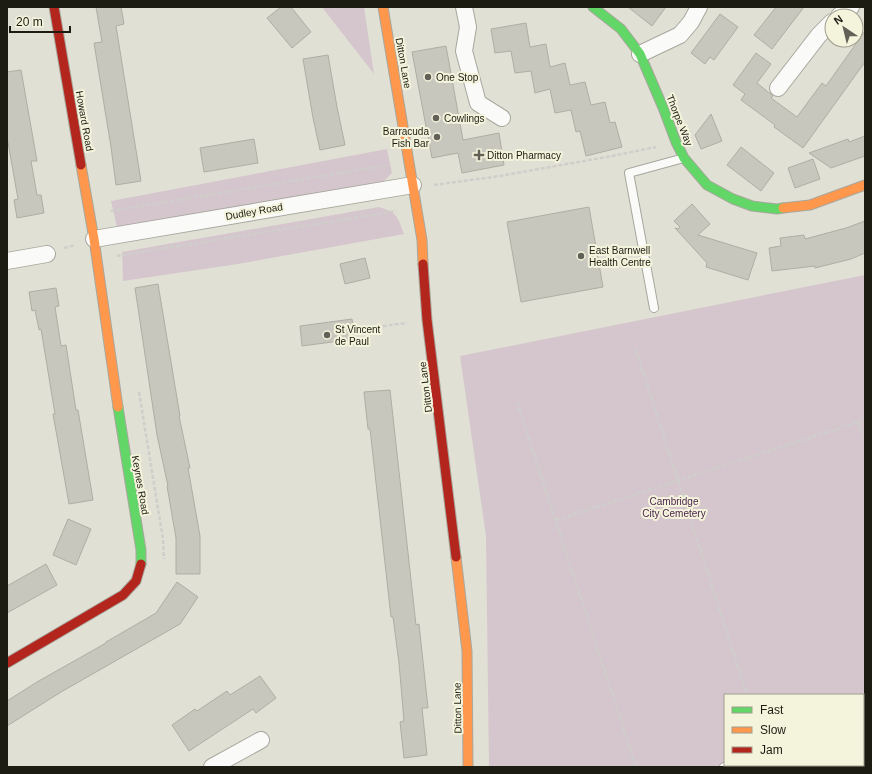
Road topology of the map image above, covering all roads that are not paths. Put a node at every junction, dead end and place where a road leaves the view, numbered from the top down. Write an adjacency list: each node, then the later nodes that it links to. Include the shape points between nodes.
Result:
1 (54, 7): 13 (street, Howard Road)
2 (383, 7): 11 (street, Ditton Lane)
3 (464, 7): 9 (street, via 468,27 464,51 478,103)
4 (593, 7): 7 (street, Thorpe Way, via 621,29)
5 (699, 7): 7 (street, via 680,35)
6 (824, 30): 8 (street)
7 (640, 54): 10 (street, Thorpe Way)
8 (778, 88)
9 (502, 118)
10 (684, 158): 12 (street, Thorpe Way, via 707,185 752,206 777,210 810,206); 16 (lane, via 629,174)
11 (413, 184): 13 (street, Dudley Road); 20 (street, Ditton Lane, via 422,240 427,320 467,652)
12 (865, 185)
13 (94, 239): 17 (street, Keynes Road, via 142,565 132,588)
14 (47, 254): 15 (street)
15 (7, 261)
16 (654, 308)
17 (7, 663)
18 (261, 740): 19 (street)
19 (212, 767)
20 (468, 767)

